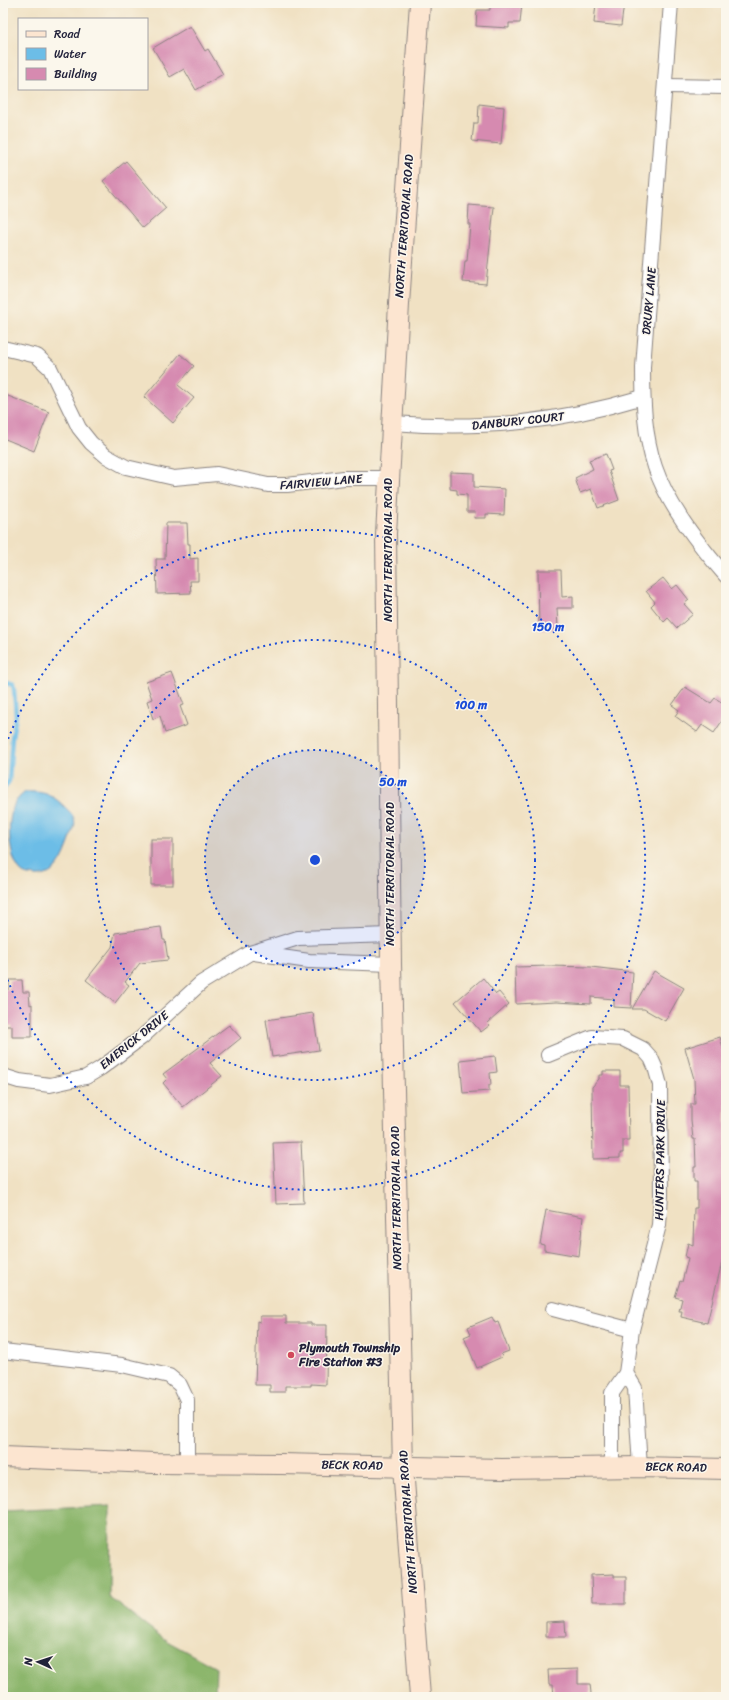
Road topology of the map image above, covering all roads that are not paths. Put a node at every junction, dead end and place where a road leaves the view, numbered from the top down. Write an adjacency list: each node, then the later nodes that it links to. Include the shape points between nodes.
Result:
1 (420, 3): 7 (main road, NORTH TERRITORIAL ROAD)
2 (671, 3): 3 (street, DRURY LANE)
3 (666, 86): 4 (street); 6 (street, DRURY LANE)
4 (726, 87)
5 (3, 348): 8 (street, FAIRVIEW LANE, via 37,356 50,368 79,428 106,456 126,467 174,478 217,474 268,485 344,478)
6 (643, 397): 7 (street, DANBURY COURT, via 584,413 517,424 457,427); 9 (street, DRURY LANE, via 649,445 664,488 710,558)
7 (392, 423): 8 (main road, NORTH TERRITORIAL ROAD)
8 (388, 478): 10 (main road, NORTH TERRITORIAL ROAD, via 386,534)
9 (726, 576)
10 (391, 935): 11 (street, EMERICK DRIVE, via 298,938); 12 (main road, NORTH TERRITORIAL ROAD)
11 (250, 953): 12 (street, via 309,961); 14 (street, EMERICK DRIVE, via 202,983 141,1038 86,1077 50,1085)
12 (391, 964): 23 (main road, NORTH TERRITORIAL ROAD)
13 (548, 1055): 16 (street, HUNTERS PARK DRIVE, via 592,1037 623,1039 643,1049 651,1058 659,1076 662,1195 659,1225)
14 (3, 1076)
15 (554, 1308): 16 (street)
16 (632, 1330): 18 (street, HUNTERS PARK DRIVE)
17 (3, 1351): 20 (street, via 122,1365 169,1376 180,1385 187,1400)
18 (626, 1373): 21 (street, HUNTERS PARK DRIVE, via 612,1393); 22 (street, via 635,1388)
19 (3, 1457): 20 (main road, BECK ROAD)
20 (187, 1463): 23 (main road, BECK ROAD)
21 (612, 1466): 22 (main road, BECK ROAD); 23 (main road, BECK ROAD, via 566,1469)
22 (640, 1466): 24 (main road, BECK ROAD)
23 (403, 1467): 25 (main road, NORTH TERRITORIAL ROAD)
24 (726, 1469)
25 (420, 1697)

